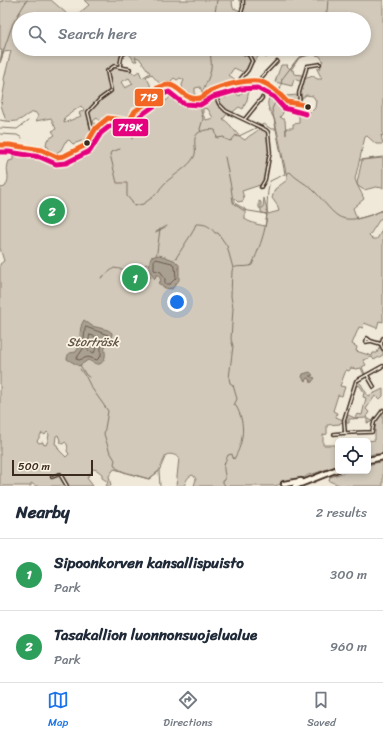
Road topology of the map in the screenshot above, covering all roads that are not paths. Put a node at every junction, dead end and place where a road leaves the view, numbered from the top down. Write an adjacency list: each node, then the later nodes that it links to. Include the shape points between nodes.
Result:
1 (243, 0): 2 (street)
2 (241, 12)
3 (121, 56): 7 (street)
4 (250, 56): 10 (street, via 252,61 248,70)
5 (277, 61): 9 (street)
6 (320, 64): 14 (street, via 307,66 299,93)
7 (120, 67): 8 (street); 18 (street, via 114,66 107,71 111,91 89,111)
8 (130, 68)
9 (258, 81): 10 (street); 14 (street, via 278,92 287,102)
10 (237, 83): 11 (street)
11 (213, 90): 12 (street, via 202,97); 17 (street, via 221,107)
12 (187, 97): 15 (street); 18 (street, via 170,85 156,88 151,92 146,104 135,111 129,121 108,118)
13 (262, 98): 17 (street)
14 (300, 104): 16 (street)
15 (198, 105)
16 (308, 108)
17 (246, 119): 20 (street, via 268,132 270,149 266,177)
18 (93, 133): 19 (street, via 86,145 66,156 58,157 42,150 17,146)
19 (0, 146)
20 (261, 187)
21 (383, 338): 23 (street)
22 (370, 341): 23 (street)
23 (381, 344): 24 (street)
24 (383, 349)
25 (383, 366): 26 (street)
26 (367, 375): 27 (street); 29 (street, via 356,381 344,420)
27 (374, 388)
28 (383, 410): 29 (street, via 374,422 372,432)
29 (345, 433): 30 (street)
30 (334, 434)
31 (383, 458): 32 (highway)
32 (371, 460)
33 (335, 470): 35 (highway)
34 (335, 473): 40 (highway)
35 (320, 476): 37 (highway); 39 (highway)
36 (52, 477): 38 (street, via 60,474)
37 (284, 484)
38 (67, 486)
39 (295, 486)
40 (302, 486)

